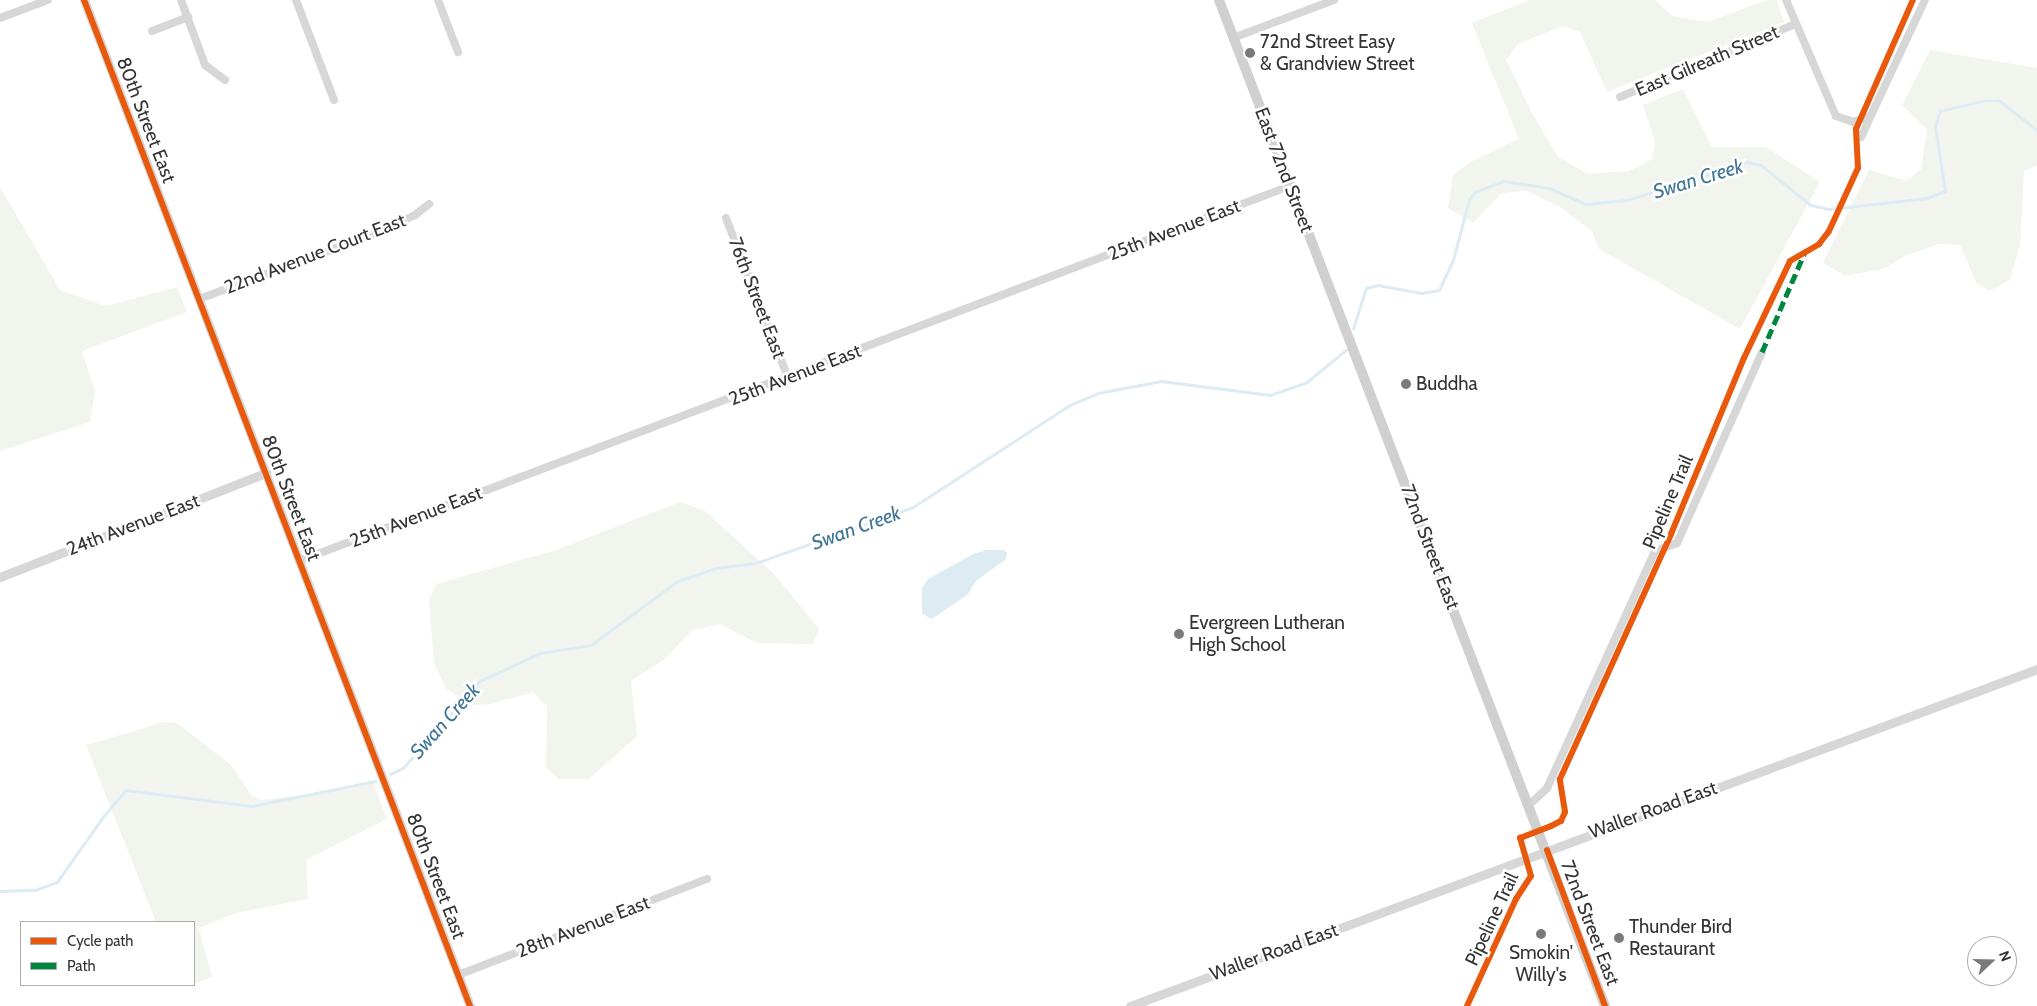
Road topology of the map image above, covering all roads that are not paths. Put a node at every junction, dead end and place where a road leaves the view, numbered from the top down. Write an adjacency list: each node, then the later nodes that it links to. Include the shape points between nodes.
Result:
1 (48, 0): 11 (street)
2 (84, 0): 24 (street, 80th Street East)
3 (181, 0): 10 (street)
4 (296, 0): 18 (street)
5 (438, 0): 15 (street)
6 (1219, 0): 14 (main road, East 72nd Street)
7 (1334, 0): 14 (street)
8 (1786, 0): 12 (street)
9 (1924, 0): 19 (street)
10 (188, 17): 13 (street); 16 (street, via 205,65)
11 (0, 18)
12 (1795, 24): 17 (street, East Gilreath Street); 19 (street, via 1836,116 1853,122)
13 (152, 31)
14 (1233, 38): 21 (main road, East 72nd Street)
15 (458, 52)
16 (225, 80)
17 (1620, 97)
18 (334, 100)
19 (1870, 116): 20 (street)
20 (1861, 137)
21 (1290, 186): 25 (main road, East 72nd Street); 27 (street, 25th Avenue East)
22 (429, 204): 24 (street, 22nd Avenue Court East, via 415,215 382,230)
23 (726, 218): 27 (street, 76th Street East)
24 (199, 299): 28 (street, 80th Street East)
25 (1350, 340): 32 (main road, 72nd Street East)
26 (1762, 352): 32 (street, via 1677,542 1655,551 1546,788)
27 (788, 378): 29 (street, 25th Avenue East)
28 (266, 473): 29 (street, 80th Street East); 30 (street, 24th Avenue East)
29 (300, 561): 35 (street, 80th Street East)
30 (0, 577)
31 (2037, 669): 33 (street, Waller Road East)
32 (1529, 805): 33 (main road, 72nd Street East)
33 (1547, 850): 37 (street, Waller Road East); 38 (main road, 72nd Street East)
34 (707, 879): 35 (street, 28th Avenue East)
35 (458, 975): 36 (street, 80th Street East)
36 (470, 1006)
37 (1130, 1006)
38 (1605, 1006)

